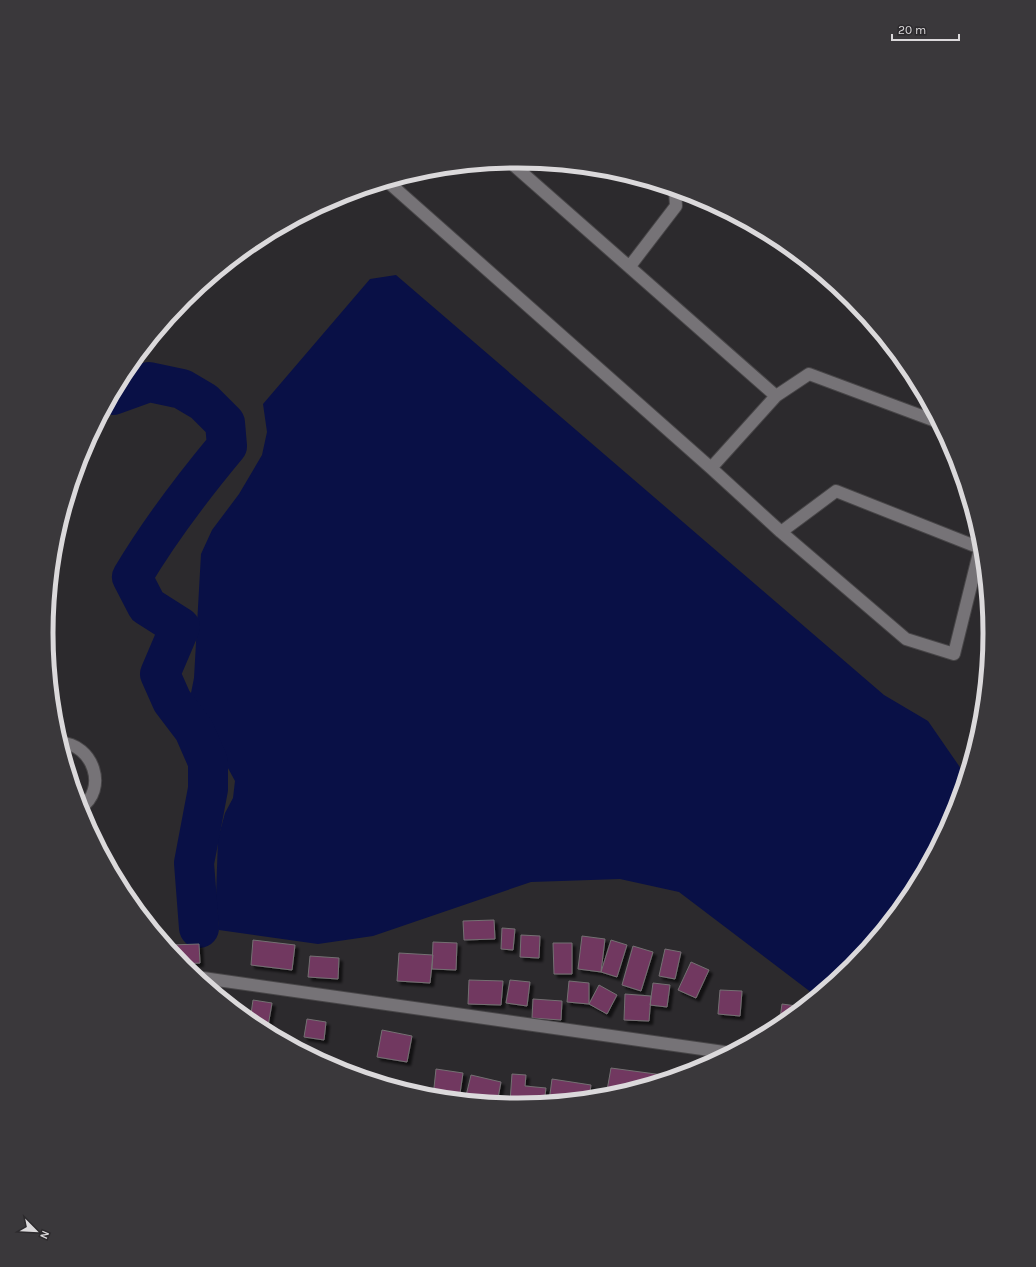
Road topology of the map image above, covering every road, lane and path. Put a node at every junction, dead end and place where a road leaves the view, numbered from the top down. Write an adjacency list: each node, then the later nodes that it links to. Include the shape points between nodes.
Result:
1 (517, 168): 4 (street)
2 (392, 186): 7 (street)
3 (675, 196): 4 (street, via 676,206)
4 (630, 266): 5 (street)
5 (776, 396): 6 (street, via 809,374); 7 (street)
6 (930, 419)
7 (711, 468): 8 (street)
8 (781, 532): 9 (street, via 836,491); 10 (street, via 906,639 954,654)
9 (974, 544)
10 (977, 562)
11 (67, 745): 12 (street, via 77,747 92,764 95,787)
12 (85, 803)
13 (206, 978): 14 (street)
14 (724, 1051)

